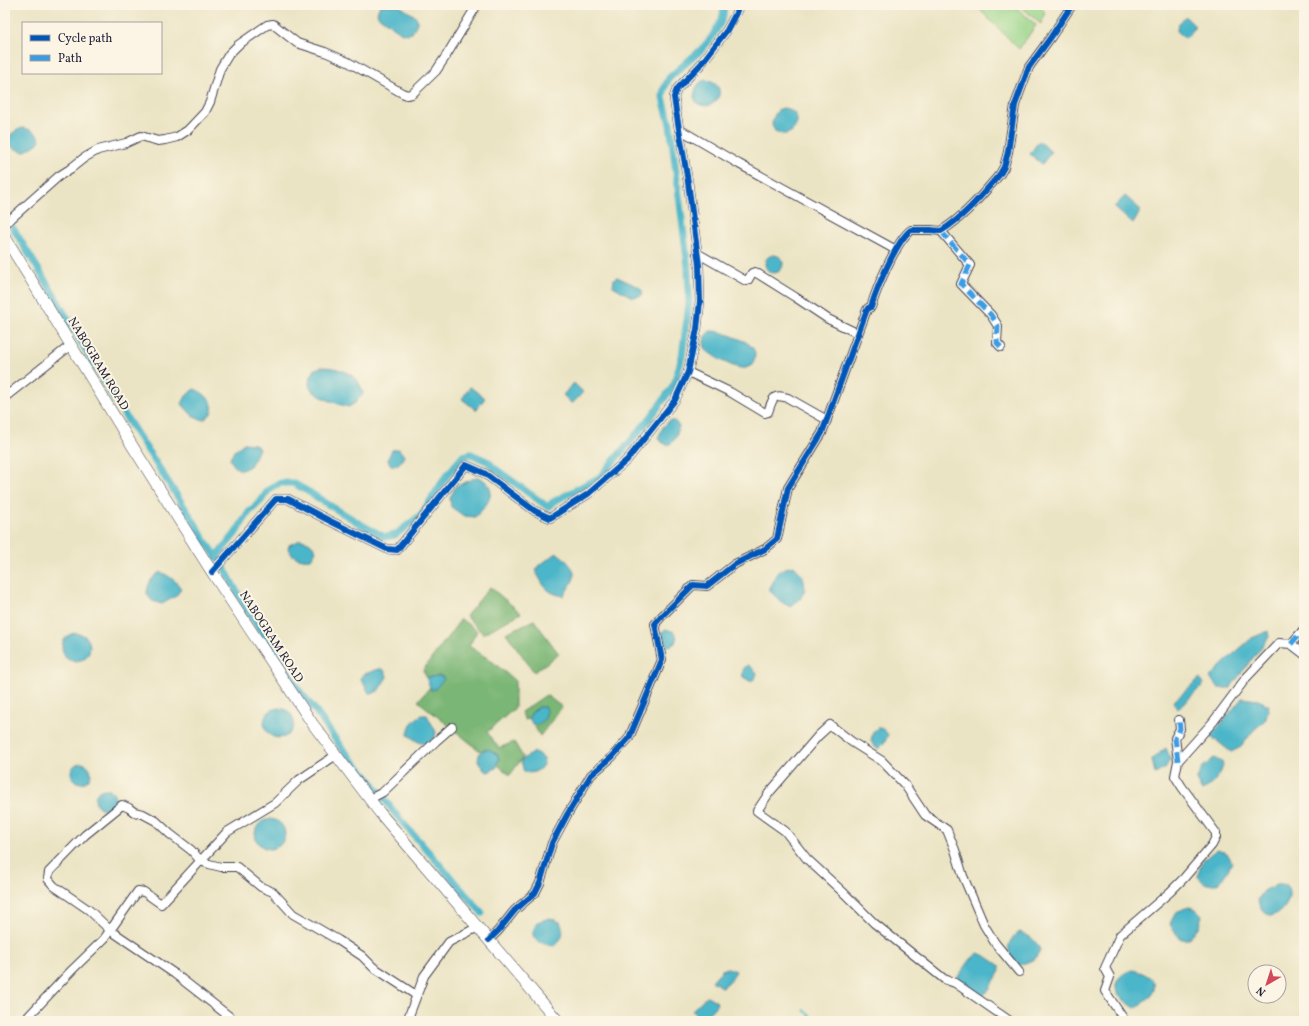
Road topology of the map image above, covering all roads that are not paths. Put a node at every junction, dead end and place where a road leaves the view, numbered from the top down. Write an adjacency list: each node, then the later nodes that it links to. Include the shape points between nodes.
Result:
1 (477, 5): 5 (street, via 436,71 410,95 348,62 297,43 273,24 267,25 229,54 220,69 205,112 188,130 177,137 165,140 141,136 126,143 98,150 58,176)
2 (739, 5): 4 (street, via 727,30 701,64 677,89 674,97)
3 (1072, 5): 6 (street, via 1029,67 1015,105 1004,167 983,194 952,224)
4 (679, 129): 8 (street); 9 (street)
5 (5, 224)
6 (941, 231): 8 (street, via 911,230); 12 (street, via 970,265 961,284 991,315 998,326 997,343)
7 (5, 236): 11 (main road, NABOGRAM ROAD)
8 (896, 250): 10 (street, via 872,307 867,309)
9 (697, 253): 10 (street, via 746,281 755,272 828,320); 13 (street, via 700,301)
10 (857, 333): 15 (street)
11 (71, 345): 14 (street); 16 (main road, NABOGRAM ROAD, via 133,447)
12 (1001, 347)
13 (688, 372): 15 (street, via 730,392 765,413 768,412 775,396 781,396); 16 (street, via 675,400 627,460 588,494 550,518 536,511 484,473 466,465 397,550 387,549 288,499 276,499)
14 (5, 398)
15 (827, 420): 28 (street, via 822,433 788,488 777,539 765,549 735,564 707,586 693,585 655,624 662,660 629,738 591,775 552,843 535,893 515,910)
16 (214, 570): 22 (main road, NABOGRAM ROAD, via 312,724)
17 (1304, 629): 18 (street)
18 (1291, 644): 19 (street); 23 (street, via 1279,643 1246,678 1213,722)
19 (1304, 654)
20 (1179, 720): 23 (street, via 1180,729 1175,738)
21 (452, 727): 24 (street, via 383,792)
22 (336, 755): 24 (main road, NABOGRAM ROAD); 25 (street, via 300,780 275,803 228,832)
23 (1178, 761): 36 (street, via 1175,776 1216,833 1216,837 1204,855 1170,892 1118,939 1105,968 1110,977 1105,991)
24 (372, 798): 26 (main road, NABOGRAM ROAD)
25 (201, 861): 27 (street, via 161,904 144,892 138,891); 27 (street, via 156,822 122,805 93,827 49,872 48,879 89,910); 30 (street, via 221,867 237,867 261,887 273,892 293,914 338,940)
26 (478, 927): 28 (main road, NABOGRAM ROAD); 30 (street, via 449,942 424,976)
27 (110, 930): 31 (street); 32 (street, via 175,974)
28 (489, 940): 34 (main road, NABOGRAM ROAD)
29 (1020, 972): 35 (street, via 995,943 984,924 947,830 925,815 904,785 882,762 830,725 769,793 757,811 785,831 807,859 874,923 944,980 954,983)
30 (416, 995): 33 (street)
31 (24, 1021)
32 (235, 1021)
33 (407, 1021)
34 (558, 1021)
35 (1010, 1021)
36 (1125, 1021)

